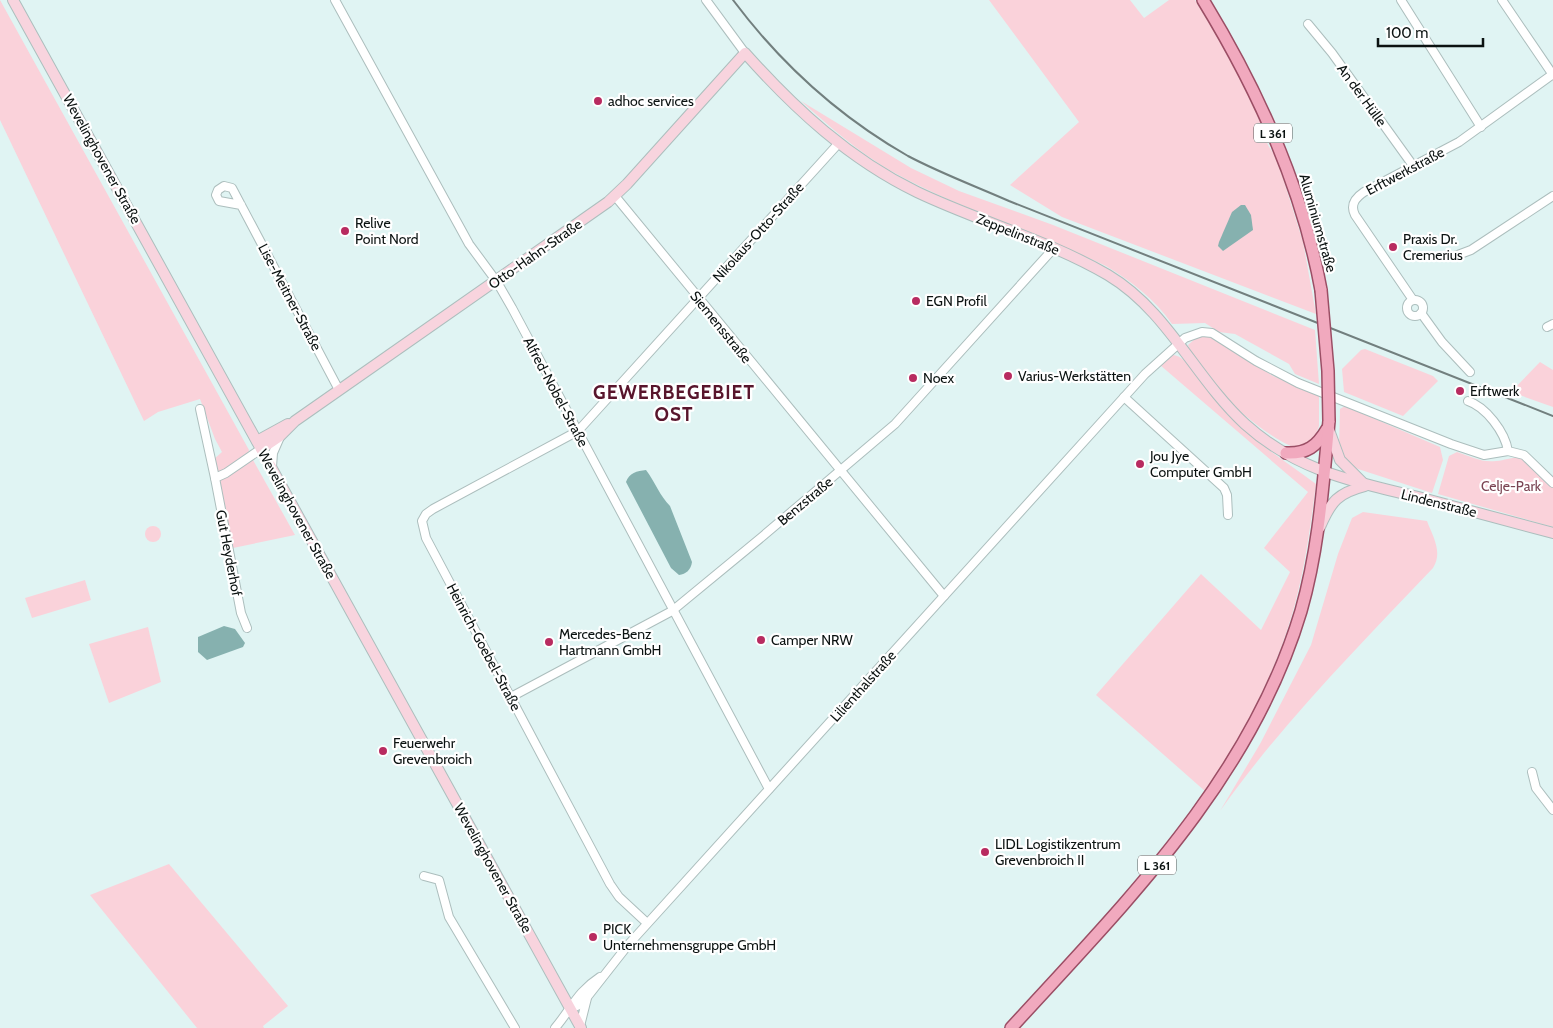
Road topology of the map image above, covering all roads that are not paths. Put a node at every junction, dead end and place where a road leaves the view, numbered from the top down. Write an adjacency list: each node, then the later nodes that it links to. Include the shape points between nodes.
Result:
1 (13, 0): 33 (street, Wevelinghovener Straße)
2 (335, 0): 19 (street, Alfred-Nobel-Straße, via 469,244)
3 (706, 0): 8 (street, Zeppelinstraße)
4 (1203, 0): 30 (main road, Aluminiumstraße / L 361, bridge, via 1235,54 1282,154 1304,220 1321,290 1328,371)
5 (1401, 0): 11 (street)
6 (1502, 0): 9 (street)
7 (1308, 24): 13 (street, An der Hülle)
8 (745, 53): 12 (street, Zeppelinstraße, via 797,108); 14 (street, Otto-Hahn-Straße)
9 (1551, 76): 10 (street); 11 (street, Erftwerkstraße)
10 (1553, 86)
11 (1481, 127): 13 (street, Erftwerkstraße)
12 (838, 144): 17 (street, Zeppelinstraße, via 916,192); 20 (street, Nikolaus-Otto-Straße)
13 (1414, 167): 21 (street, Erftwerkstraße, via 1364,192 1353,208 1404,293)
14 (615, 196): 19 (street, Otto-Hahn-Straße); 20 (street, Siemensstraße)
15 (1553, 196): 18 (street, via 1471,250)
16 (241, 205): 25 (street, Lise-Meitner-Straße)
17 (1054, 248): 23 (street, Zeppelinstraße, via 1100,270 1130,290 1152,310); 37 (street, Benzstraße, via 909,410)
18 (1455, 256)
19 (497, 282): 25 (street, Otto-Hahn-Straße); 31 (street, Alfred-Nobel-Straße)
20 (698, 299): 31 (street, Nikolaus-Otto-Straße); 37 (street, Siemensstraße)
21 (1413, 300): 22 (street, Erftwerkstraße, via 1421,304); 22 (street, Erftwerkstraße, via 1408,303 1408,311 1414,315)
22 (1421, 313): 24 (street, Erftwerkstraße)
23 (1178, 342): 26 (street, Lilienthalstraße); 34 (street, via 1196,332 1212,333 1298,383 1451,444 1484,455); 35 (street, Zeppelinstraße, via 1226,406 1262,438)
24 (1470, 372)
25 (339, 390): 29 (street, Otto-Hahn-Straße)
26 (1124, 397): 42 (street, via 1224,488); 45 (street, Lilienthalstraße)
27 (1468, 401): 34 (street, via 1478,404 1504,436)
28 (200, 409): 39 (street, Gut Heyderhof)
29 (295, 421): 32 (street, Otto-Hahn-Straße); 33 (street, Otto-Hahn-Straße)
30 (1328, 424): 35 (main road, via 1321,440 1312,449); 38 (main road, Aluminiumstraße / L 361); 41 (street, via 1340,460)
31 (578, 431): 46 (street, Alfred-Nobel-Straße); 48 (street, Heinrich-Goebel-Straße, via 433,509 422,521 426,538)
32 (280, 436): 33 (street, Otto-Hahn-Straße); 36 (street, Otto-Hahn-Straße, via 273,453)
33 (259, 445): 36 (street, Wevelinghovener Straße); 39 (street, via 226,473)
34 (1508, 451): 40 (street, via 1524,455)
35 (1286, 453): 38 (street, Zeppelinstraße)
36 (272, 469): 56 (street, Wevelinghovener Straße)
37 (841, 472): 45 (street, Siemensstraße); 46 (street, Benzstraße)
38 (1325, 473): 41 (street, Lindenstraße); 43 (main road, L 361)
39 (215, 478): 47 (street, Gut Heyderhof, via 241,613)
40 (1553, 483)
41 (1366, 485): 43 (street, via 1340,495 1326,513); 44 (street, Lindenstraße)
42 (1228, 515)
43 (1318, 532): 60 (main road, L 361, via 1303,604 1286,655 1230,768 1156,867)
44 (1553, 533)
45 (944, 596): 50 (street, Lilienthalstraße)
46 (672, 611): 48 (street, Benzstraße); 50 (street, Alfred-Nobel-Straße)
47 (247, 628)
48 (511, 696): 53 (street, Heinrich-Goebel-Straße, via 610,884)
49 (1532, 772): 51 (street, via 1536,788)
50 (769, 789): 53 (street, Lilienthalstraße)
51 (1553, 810)
52 (424, 876): 58 (street, via 439,880 449,917)
53 (647, 923): 54 (street, Lilienthalstraße)
54 (602, 976): 55 (street, Lilienthalstraße); 56 (street, Lilienthalstraße, via 581,991)
55 (588, 996): 56 (street, Lilienthalstraße); 57 (street, Lilienthalstraße)
56 (570, 1009): 57 (street, Wevelinghovener Straße); 59 (street, Lilienthalstraße)
57 (581, 1027)
58 (515, 1028)
59 (555, 1028)
60 (1011, 1028)

